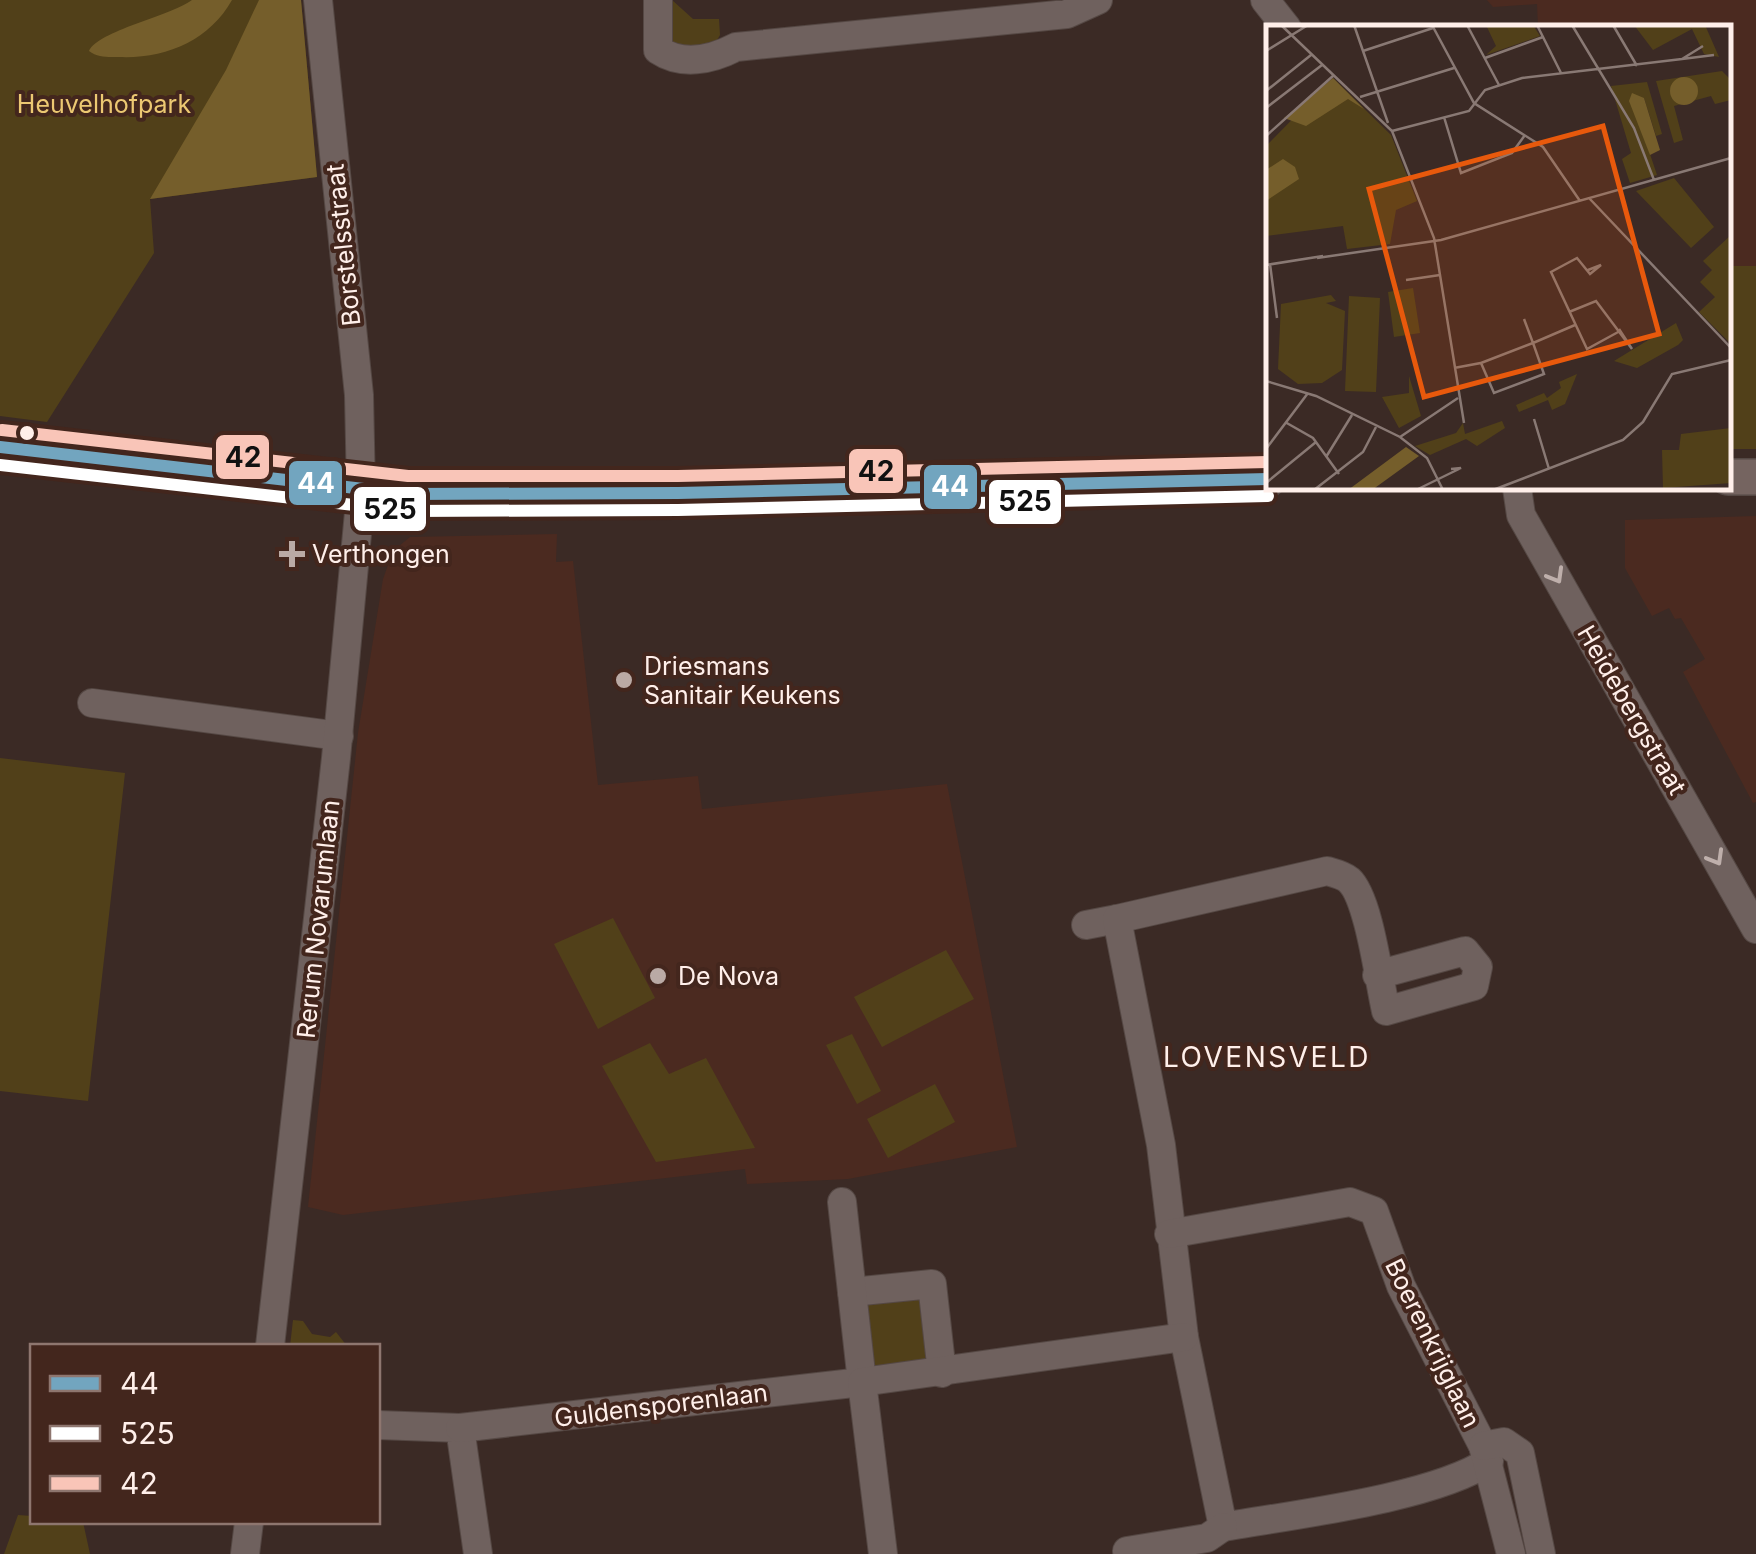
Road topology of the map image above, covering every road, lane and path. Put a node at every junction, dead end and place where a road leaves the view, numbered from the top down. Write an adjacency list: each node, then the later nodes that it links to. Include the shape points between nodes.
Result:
1 (318, 0): 10 (street, Borstelsstraat, via 359,395)
2 (658, 0): 3 (street, via 658,50 673,60 716,57 736,46 1067,14)
3 (1098, 0)
4 (1265, 0): 5 (street)
5 (1285, 25)
6 (0, 447): 10 (main road)
7 (1756, 477): 8 (main road)
8 (1731, 478)
9 (1266, 479): 10 (main road, via 678,493)
10 (361, 490): 13 (street, Rerum Novarumlaan)
11 (1517, 490): 16 (street, Heidebergstraat, one-way to 16, via 1521,514)
12 (92, 703): 13 (street)
13 (339, 736): 22 (street, Rerum Novarumlaan)
14 (1117, 920): 15 (street); 17 (street, via 1327,871 1347,878 1358,892); 19 (street, via 1161,1145)
15 (1086, 925)
16 (1756, 929)
17 (1377, 975)
18 (842, 1202): 20 (street)
19 (1169, 1234): 21 (street); 27 (street, Boerenkrijglaan, via 1350,1202 1374,1210 1401,1286)
20 (852, 1292): 23 (street, via 932,1284); 24 (street)
21 (1184, 1337): 23 (street, Guldensporenlaan); 29 (street)
22 (270, 1344)
23 (942, 1374): 24 (street, Guldensporenlaan)
24 (862, 1382): 26 (street, Guldensporenlaan); 33 (street)
25 (380, 1425): 26 (street, Guldensporenlaan)
26 (460, 1428): 32 (street)
27 (1484, 1465): 29 (street, via 1354,1504); 34 (street, Boerenkrijglaan); 35 (street, Boerenkrijglaan, via 1504,1442 1520,1453)
28 (249, 1524): 31 (street)
29 (1222, 1527): 30 (street, via 1207,1538)
30 (1127, 1551)
31 (246, 1554)
32 (478, 1554)
33 (882, 1554)
34 (1511, 1554)
35 (1542, 1554)

